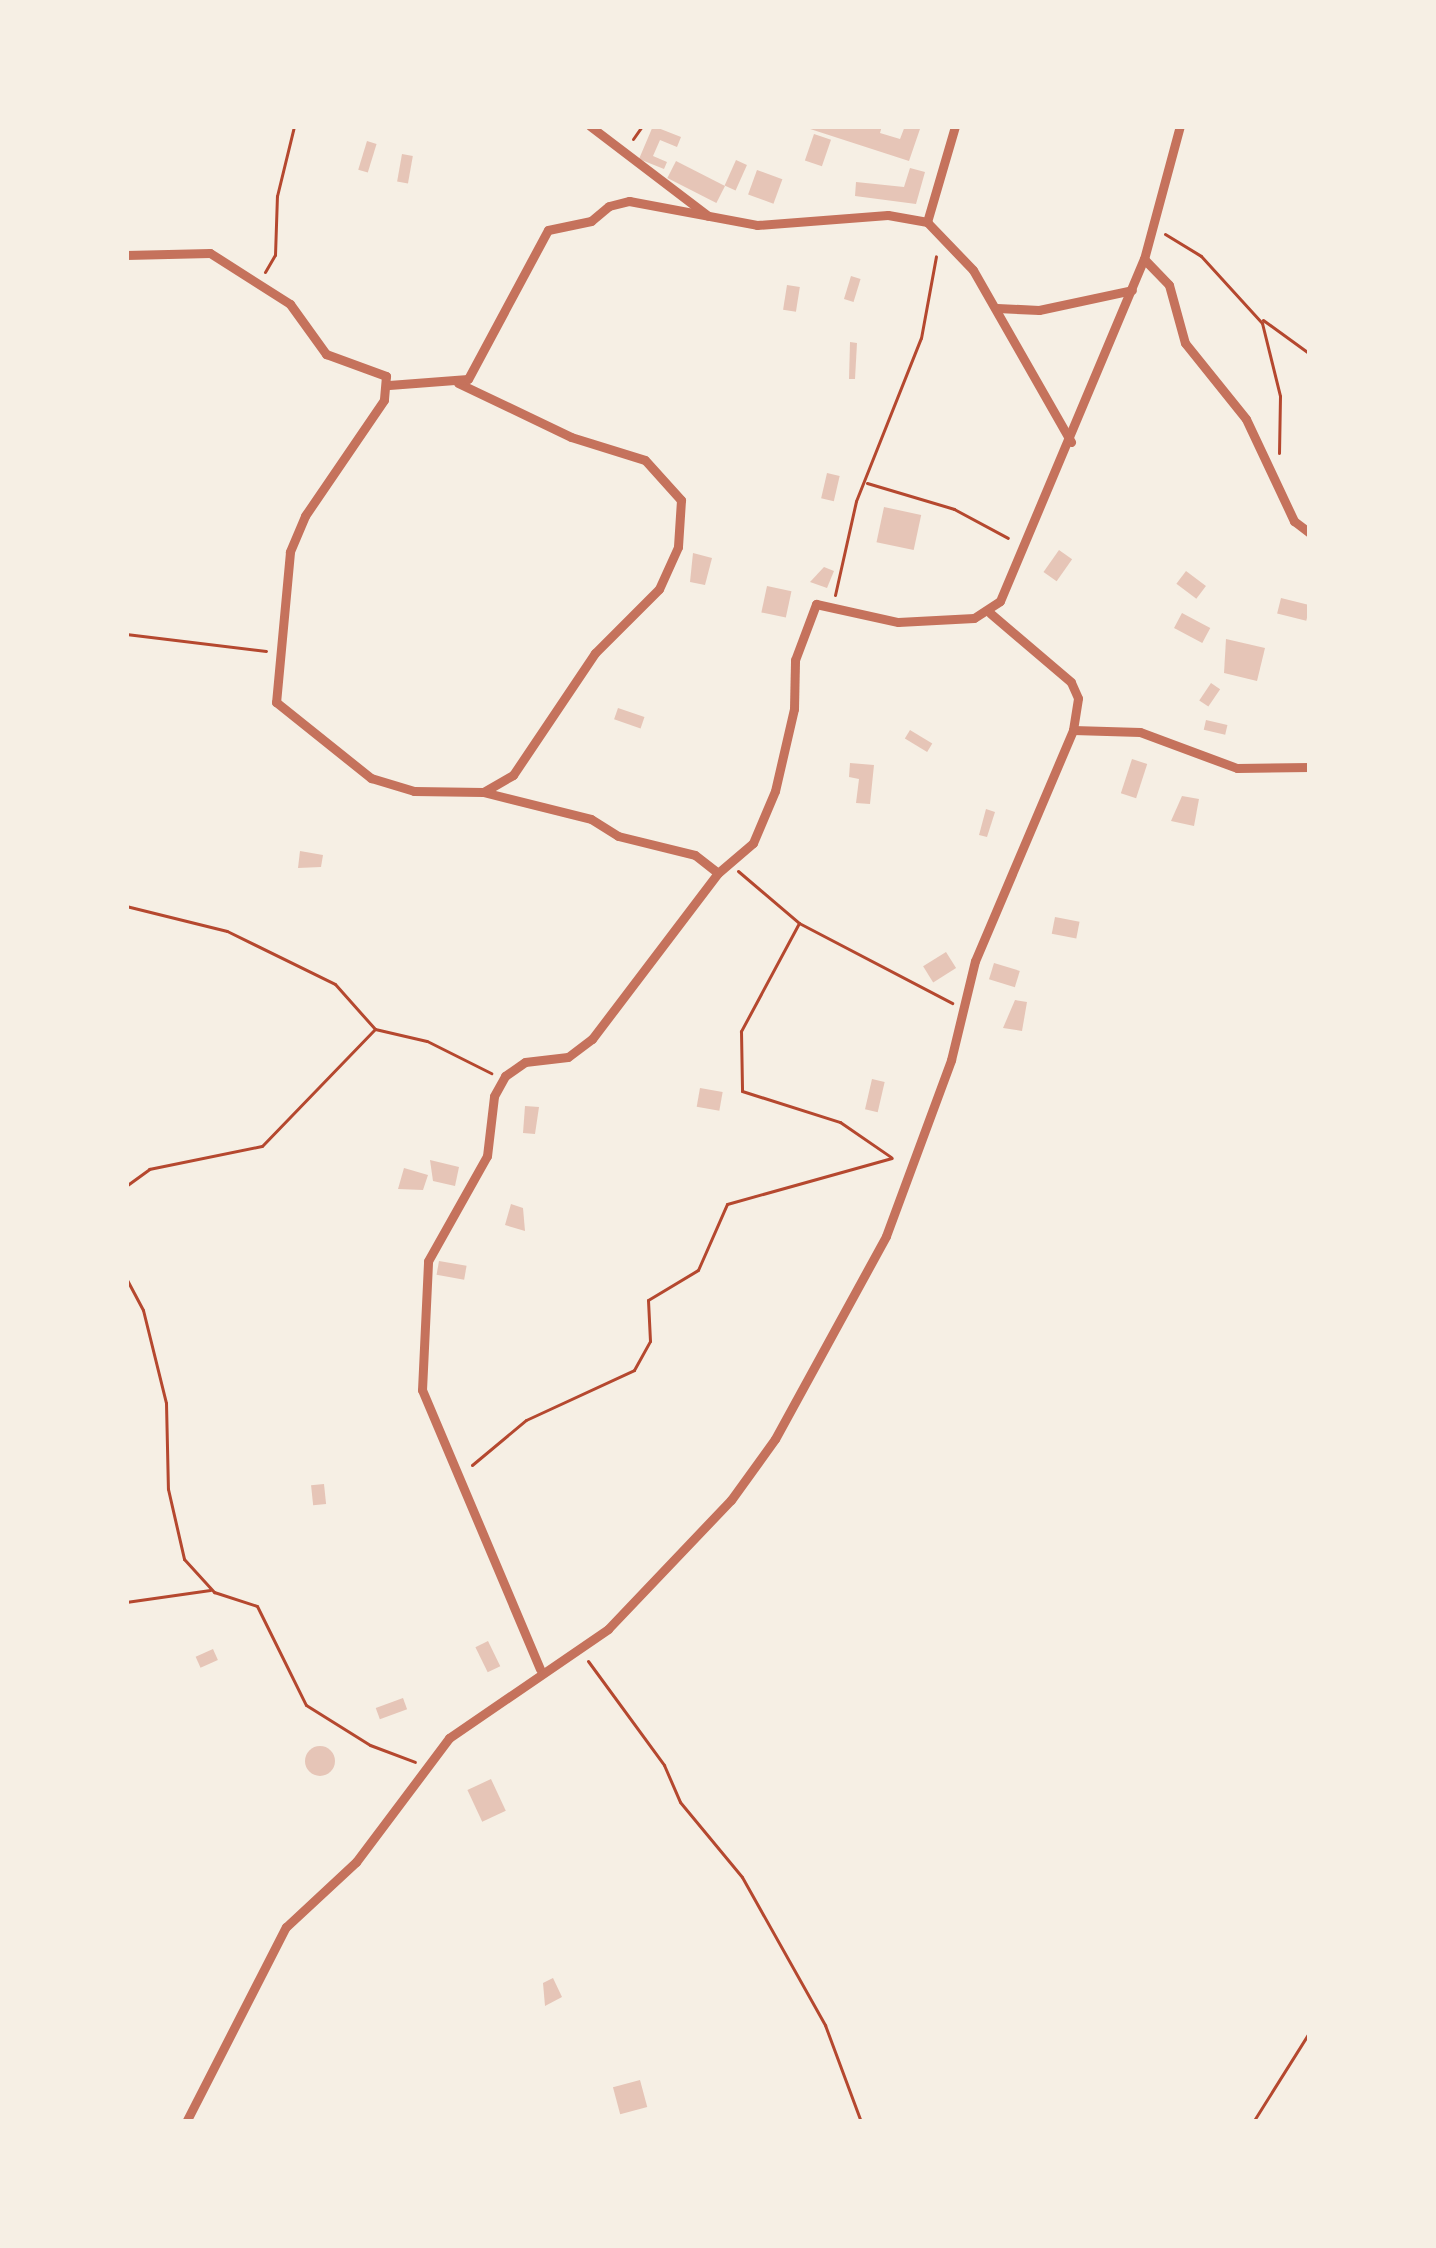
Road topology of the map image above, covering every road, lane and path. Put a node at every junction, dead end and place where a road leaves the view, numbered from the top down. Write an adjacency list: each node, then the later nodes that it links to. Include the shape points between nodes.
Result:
1 (294, 126): 11 (path, via 277,196 274,255)
2 (590, 126): 5 (street)
3 (956, 126): 6 (street)
4 (1180, 126): 7 (street)
5 (708, 217): 6 (street, via 757,226 824,216); 16 (street, via 629,201 591,221 548,230 485,356 468,379)
6 (927, 222): 8 (street)
7 (1151, 226): 10 (street); 14 (path, via 1201,256)
8 (937, 230): 13 (street); 19 (path, via 922,338)
9 (126, 255): 11 (street, via 203,251)
10 (1144, 260): 12 (street); 20 (street, via 1168,285 1185,343 1246,419)
11 (254, 280): 17 (street, via 290,304 326,354 382,371)
12 (1132, 290): 13 (street, via 1039,310); 18 (street)
13 (997, 308): 18 (street)
14 (1257, 316): 15 (path); 20 (path, via 1273,348 1280,396)
15 (1310, 353)
16 (454, 381): 17 (street); 29 (street, via 571,437 645,460 681,500 678,547 659,589 595,653 513,775)
17 (389, 385): 26 (street, via 305,516 290,552)
18 (1071, 442): 22 (street)
19 (865, 482): 22 (path, via 954,509); 23 (path)
20 (1277, 485): 21 (street)
21 (1310, 533)
22 (1022, 546): 24 (street)
23 (834, 602): 24 (street, via 898,622); 30 (street, via 810,613 775,791)
24 (990, 613): 27 (street, via 1071,682 1078,698)
25 (126, 634): 26 (path, via 248,644)
26 (276, 654): 29 (street, via 276,701 371,778 414,791)
27 (1073, 730): 28 (street, via 1140,733 1238,768); 34 (street, via 975,961)
28 (1310, 767)
29 (483, 792): 31 (street, via 591,818 618,836 694,855)
30 (734, 866): 31 (street); 33 (path)
31 (718, 873): 36 (street, via 592,1039 568,1057 525,1062)
32 (126, 906): 35 (path, via 264,949 335,984)
33 (799, 922): 34 (path, via 924,984); 37 (path, via 741,1031 742,1091 839,1122)
34 (962, 1013): 38 (street)
35 (375, 1029): 36 (path); 39 (path, via 262,1145 149,1169)
36 (505, 1076): 41 (street, via 494,1096 487,1156 428,1261 422,1390)
37 (892, 1158): 38 (path); 41 (path, via 728,1204 698,1270 648,1300 650,1341 634,1370 526,1420)
38 (913, 1171): 44 (street, via 775,1439 634,1605)
39 (126, 1186)
40 (126, 1278): 42 (path, via 166,1403 176,1543)
41 (461, 1473): 45 (street)
42 (212, 1589): 43 (path); 46 (path, via 257,1606 306,1706 370,1745)
43 (126, 1603)
44 (582, 1648): 45 (street); 49 (path, via 664,1765 680,1802 742,1877 831,2038)
45 (540, 1669): 46 (street, via 449,1738)
46 (428, 1766): 48 (street, via 356,1862 270,1949)
47 (1310, 2031): 50 (path)
48 (186, 2122)
49 (861, 2122)
50 (1253, 2122)

